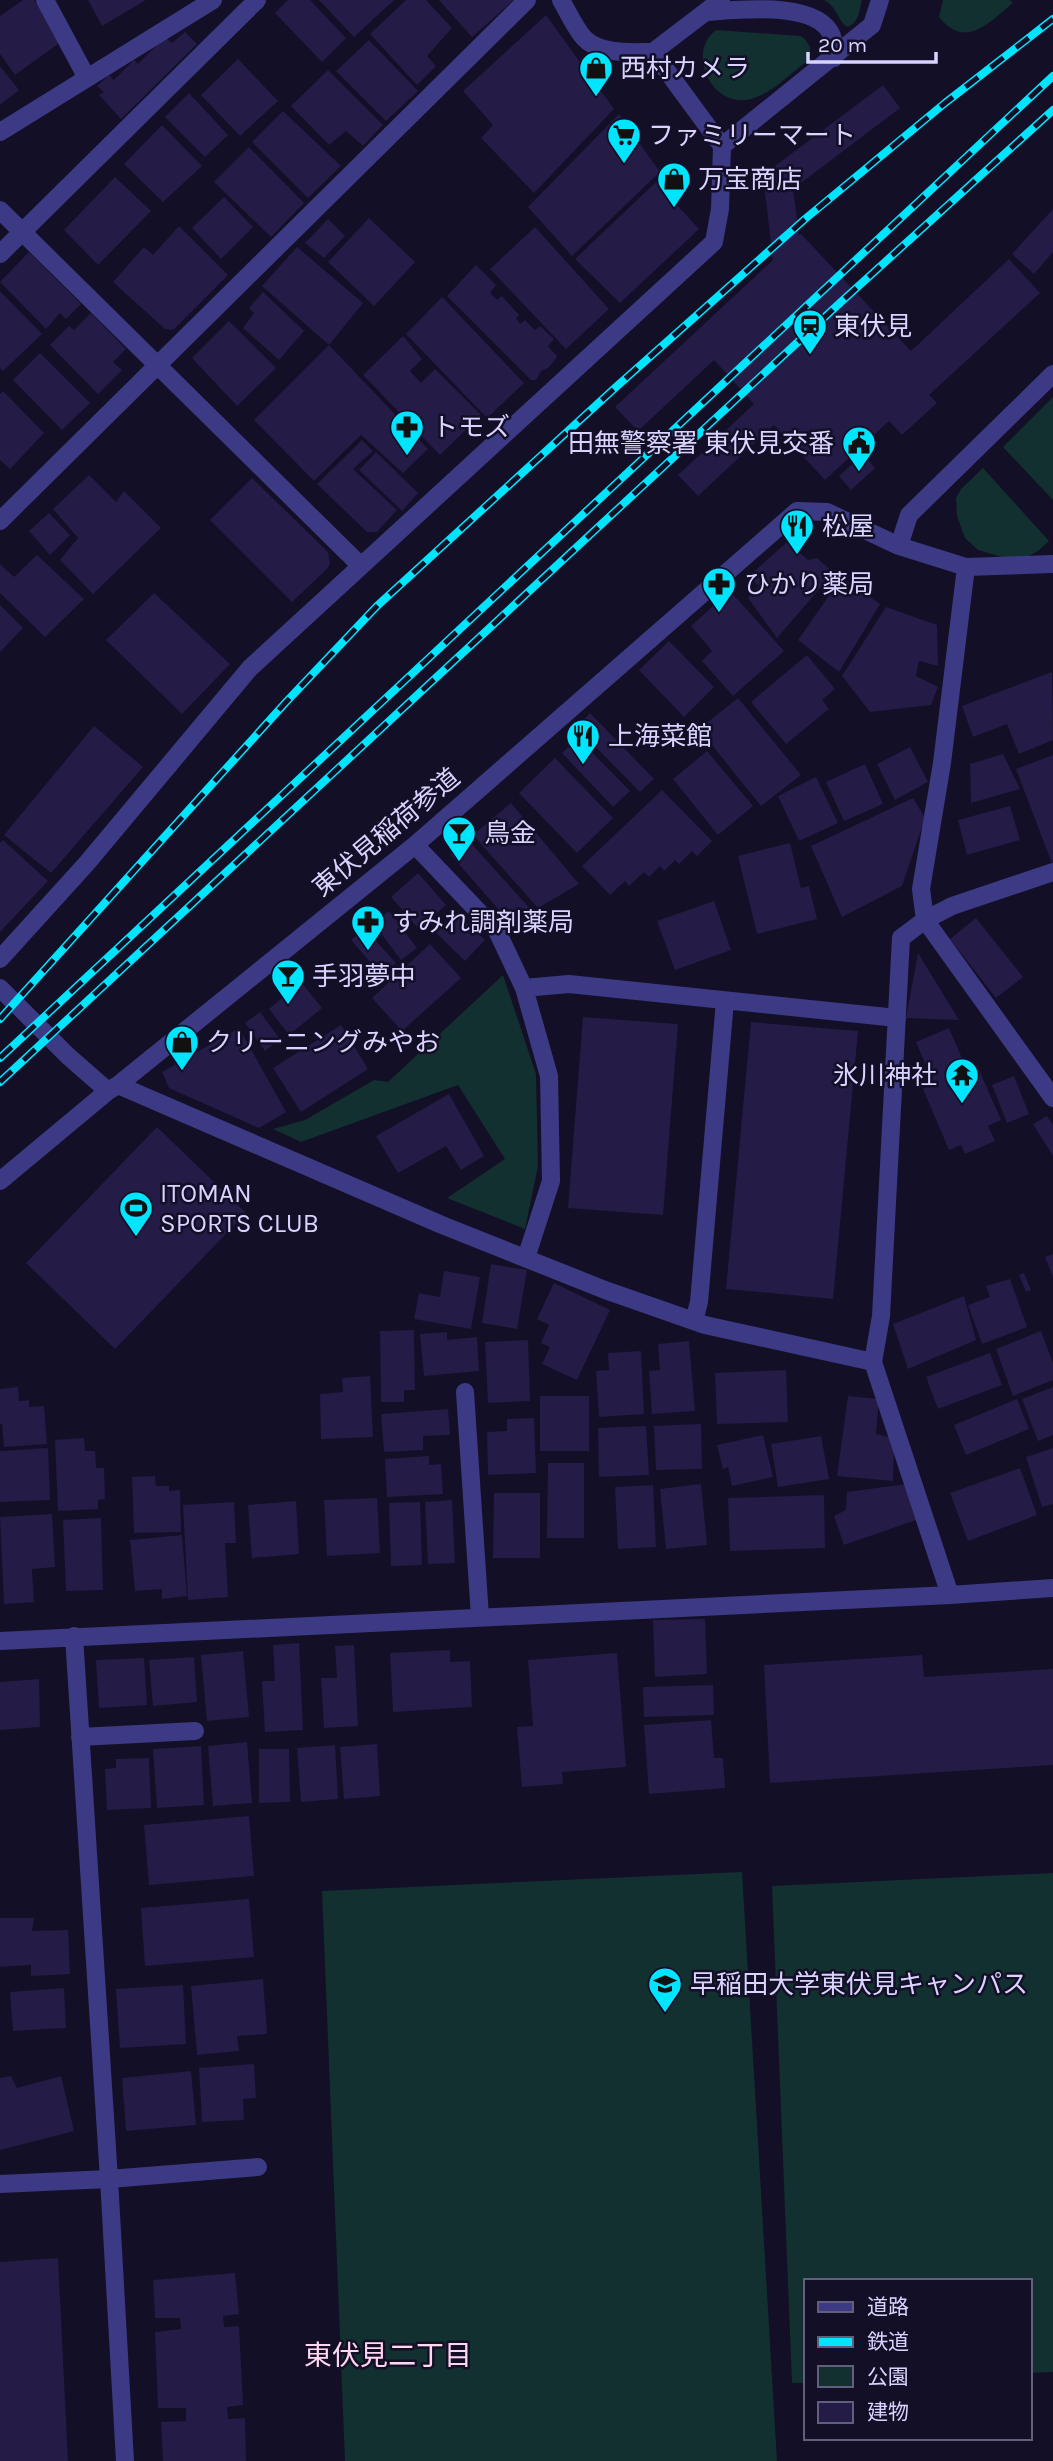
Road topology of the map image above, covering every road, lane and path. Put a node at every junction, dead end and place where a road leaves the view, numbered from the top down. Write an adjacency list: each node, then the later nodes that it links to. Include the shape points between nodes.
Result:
1 (45, 0): 11 (street)
2 (213, 0): 11 (street)
3 (257, 0): 15 (street)
4 (527, 0): 17 (street)
5 (561, 0): 9 (street, via 592,45)
6 (721, 0): 8 (street)
7 (880, 0): 10 (street, via 873,25)
8 (706, 12): 9 (street); 10 (street, via 794,10 812,15 832,36)
9 (653, 52): 13 (street)
10 (834, 58): 13 (street)
11 (88, 78): 12 (street)
12 (0, 132)
13 (722, 146): 22 (street, via 714,242)
14 (0, 210): 15 (street)
15 (22, 232): 16 (street); 17 (street)
16 (0, 254)
17 (157, 367): 19 (street); 22 (street)
18 (1053, 374): 20 (street, via 909,515)
19 (0, 521)
20 (899, 546): 23 (street); 24 (street, 東伏見稲荷参道, via 827,512 797,511)
21 (1053, 564): 23 (street)
22 (361, 566): 27 (street, via 250,668)
23 (966, 567): 26 (street, via 942,763 920,890)
24 (415, 845): 29 (street, via 497,931); 32 (street, 東伏見稲荷参道)
25 (1053, 872): 26 (street, via 952,906)
26 (925, 920): 31 (street, via 901,938); 33 (street)
27 (0, 959)
28 (0, 988): 32 (street, via 68,1056)
29 (524, 988): 30 (street, via 569,984); 35 (street, via 549,1076 551,1181)
30 (726, 1001): 31 (street); 36 (street)
31 (897, 1018): 37 (street, via 881,1316)
32 (113, 1088): 34 (street, 東伏見稲荷参道); 35 (street)
33 (1053, 1098)
34 (0, 1181)
35 (526, 1258): 36 (street)
36 (694, 1321): 37 (street)
37 (873, 1362): 40 (street)
38 (465, 1392): 41 (street)
39 (1053, 1588): 40 (street)
40 (950, 1595): 41 (street)
41 (480, 1617): 42 (street)
42 (74, 1636): 43 (street); 45 (street)
43 (0, 1641)
44 (195, 1731): 45 (street)
45 (80, 1737): 47 (street)
46 (258, 2167): 47 (street)
47 (109, 2179): 48 (street); 49 (street)
48 (0, 2184)
49 (125, 2461)

